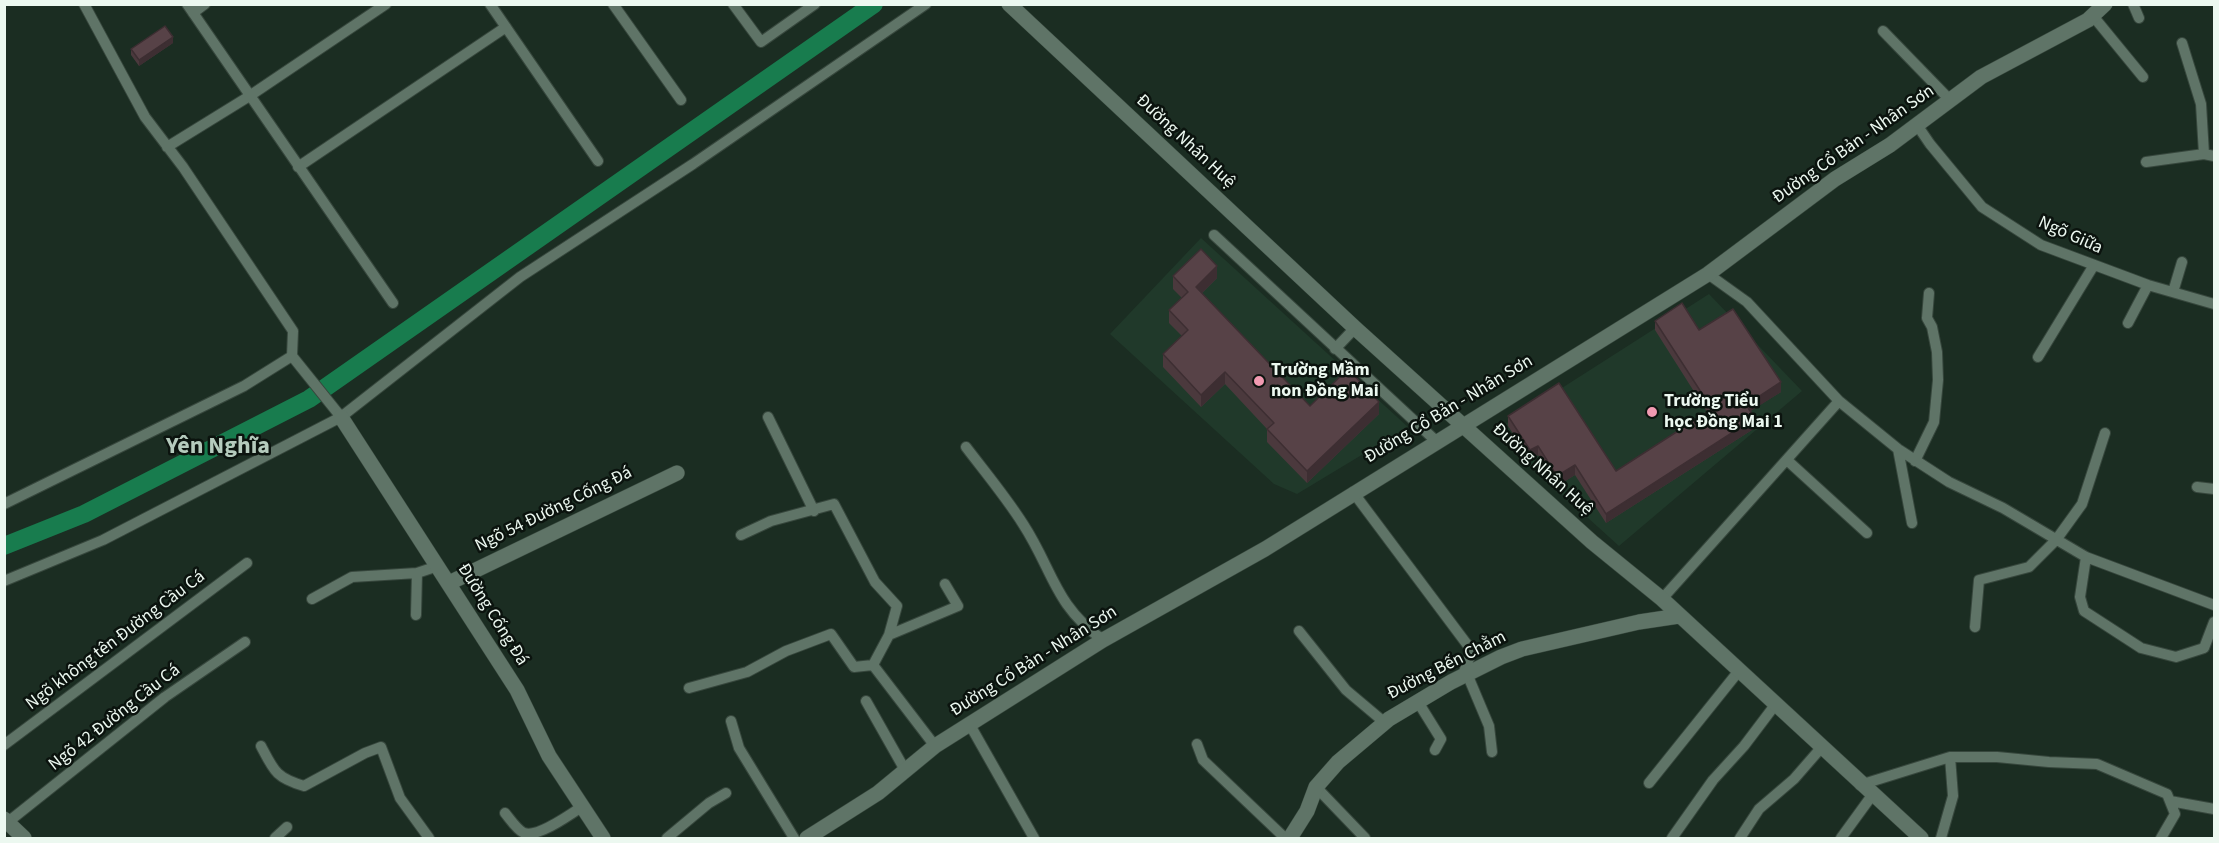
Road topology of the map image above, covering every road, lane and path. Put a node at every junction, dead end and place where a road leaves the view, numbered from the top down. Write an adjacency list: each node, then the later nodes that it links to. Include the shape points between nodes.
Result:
1 (84, 4): 23 (lane, via 145,117)
2 (205, 4): 12 (lane)
3 (386, 4): 19 (lane)
4 (490, 4): 15 (lane)
5 (614, 4): 20 (lane)
6 (733, 4): 7 (lane, via 761,42)
7 (815, 4)
8 (926, 4): 43 (lane, via 520,277)
9 (1009, 4): 38 (street, Đường Nhân Huệ)
10 (2105, 4): 13 (street, Đường Cổ Bản - Nhân Sơn)
11 (2133, 4): 14 (lane)
12 (190, 9): 19 (lane)
13 (2093, 16): 18 (lane); 21 (street, Đường Cổ Bản - Nhân Sơn, via 1981,77)
14 (2139, 18)
15 (506, 27): 25 (lane); 27 (lane)
16 (1883, 31): 21 (lane)
17 (2182, 43): 24 (lane, via 2201,104)
18 (2143, 77)
19 (248, 97): 23 (lane); 27 (lane)
20 (681, 100)
21 (1952, 100): 22 (street, Đường Cổ Bản - Nhân Sơn)
22 (1917, 125): 30 (lane, Ngõ Giữa, via 1982,207 2041,245); 31 (street, Đường Cổ Bản - Nhân Sơn, via 1835,179)
23 (167, 147): 40 (lane, via 293,330)
24 (2209, 155): 26 (lane)
25 (598, 161)
26 (2146, 162)
27 (298, 167): 35 (lane)
28 (1214, 235): 39 (lane)
29 (2182, 262): 33 (lane)
30 (2094, 264): 32 (lane, Ngõ Giữa); 41 (lane)
31 (1708, 274): 42 (lane, via 1748,302); 45 (street, Đường Cổ Bản - Nhân Sơn)
32 (2148, 285): 33 (lane, Ngõ Giữa); 37 (lane)
33 (2173, 292): 36 (lane, Ngõ Giữa)
34 (1929, 293): 50 (lane, via 1927,318 1937,352 1938,380 1934,422)
35 (393, 303)
36 (2214, 304)
37 (2128, 323)
38 (1355, 328): 39 (lane); 45 (street, Đường Nhân Huệ)
39 (1335, 349): 47 (lane)
40 (292, 356): 43 (lane); 56 (lane, via 244,386)
41 (2038, 357)
42 (1839, 401): 49 (lane); 51 (lane)
43 (341, 417): 64 (street, Đường Cống Đá); 66 (lane, via 104,540)
44 (768, 417): 57 (lane)
45 (1463, 426): 47 (street, Đường Cổ Bản - Nhân Sơn); 70 (street, Đường Nhân Huệ)
46 (2105, 433): 61 (lane, via 2082,504)
47 (1436, 441): 55 (street, Đường Cổ Bản - Nhân Sơn)
48 (966, 447): 78 (lane, via 1025,526 1058,592 1082,625)
49 (1898, 450): 50 (lane); 58 (lane)
50 (1915, 460): 61 (lane)
51 (1788, 461): 59 (lane); 70 (lane)
52 (677, 473): 67 (street, Ngõ 54 Đường Cống Đá)
53 (2197, 487): 54 (lane)
54 (2214, 489)
55 (1353, 492): 78 (street, Đường Cổ Bản - Nhân Sơn, via 1265,549); 82 (lane, via 1472,651 1465,669)
56 (4, 504)
57 (814, 511): 60 (lane, via 771,521); 77 (lane, via 834,504 875,582 897,606)
58 (1912, 523)
59 (1867, 533)
60 (741, 535)
61 (2056, 540): 62 (lane); 75 (lane, via 2029,567 1979,580)
62 (2086, 557): 71 (lane); 74 (lane, via 2080,597 2084,611 2141,648 2176,657 2204,648)
63 (248, 563): 91 (lane, Ngõ không tên Đường Cầu Cá)
64 (438, 566): 65 (lane); 67 (street, Đường Cống Đá)
65 (417, 573): 69 (lane, via 352,577); 72 (lane)
66 (4, 581)
67 (449, 583): 105 (street, Đường Cống Đá, via 517,690 549,756)
68 (945, 584): 77 (lane, via 958,606)
69 (312, 599)
70 (1662, 599): 73 (street, Đường Nhân Huệ)
71 (2214, 605)
72 (416, 615)
73 (1679, 616): 81 (street, Đường Nhân Huệ); 82 (street, Đường Bến Chằm, via 1522,649)
74 (2214, 622)
75 (1975, 627)
76 (1299, 631): 88 (lane, via 1346,690)
77 (889, 635): 80 (lane)
78 (1103, 640): 89 (street, Đường Cổ Bản - Nhân Sơn)
79 (244, 642): 108 (lane, Ngõ 42 Đường Cầu Cá, via 165,697)
80 (873, 665): 83 (lane, via 854,667 831,634 786,651 747,672); 93 (lane)
81 (1738, 672): 86 (street, Đường Nhân Huệ); 99 (lane)
82 (1467, 674): 85 (street, Đường Bến Chằm); 96 (lane, via 1489,726)
83 (689, 688)
84 (866, 701): 98 (lane)
85 (1418, 702): 88 (street, Đường Bến Chằm); 95 (lane, via 1441,739)
86 (1775, 705): 94 (street, Đường Nhân Huệ); 121 (lane, via 1713,780)
87 (731, 721): 115 (lane, via 739,748)
88 (1384, 722): 101 (street, Đường Bến Chằm)
89 (970, 725): 93 (street, Đường Cổ Bản - Nhân Sơn); 117 (lane)
90 (1197, 744): 118 (lane, via 1203,760)
91 (4, 745)
92 (261, 746): 112 (lane, via 273,770 284,780 304,786 381,747 400,798)
93 (935, 746): 98 (street, Đường Cổ Bản - Nhân Sơn)
94 (1821, 748): 100 (street, Đường Nhân Huệ); 122 (lane, via 1794,779 1759,809)
95 (1435, 750)
96 (1492, 752)
97 (1950, 757): 100 (lane); 104 (lane, via 2097,764 2167,794); 125 (lane, via 1953,796)
98 (905, 770): 116 (street, Đường Cổ Bản - Nhân Sơn, via 878,793)
99 (1649, 783)
100 (1860, 785): 103 (street, Đường Nhân Huệ)
101 (1316, 787): 119 (street, Đường Bến Chằm); 120 (lane)
102 (726, 793): 114 (lane, via 709,802)
103 (1873, 795): 123 (lane); 124 (street, Đường Nhân Huệ)
104 (2170, 801): 106 (lane); 126 (lane, via 2175,814)
105 (583, 806): 107 (lane, via 531,835 522,833); 113 (street, Đường Cống Đá)
106 (2214, 809)
107 (505, 813)
108 (6, 820): 110 (street)
109 (287, 827): 111 (lane)
110 (24, 838)
111 (275, 838)
112 (429, 838)
113 (603, 838)
114 (667, 838)
115 (794, 838)
116 (807, 838)
117 (1034, 838)
118 (1285, 838)
119 (1290, 838)
120 (1365, 838)
121 (1672, 838)
122 (1740, 838)
123 (1841, 838)
124 (1921, 838)
125 (1941, 838)
126 (2161, 838)

